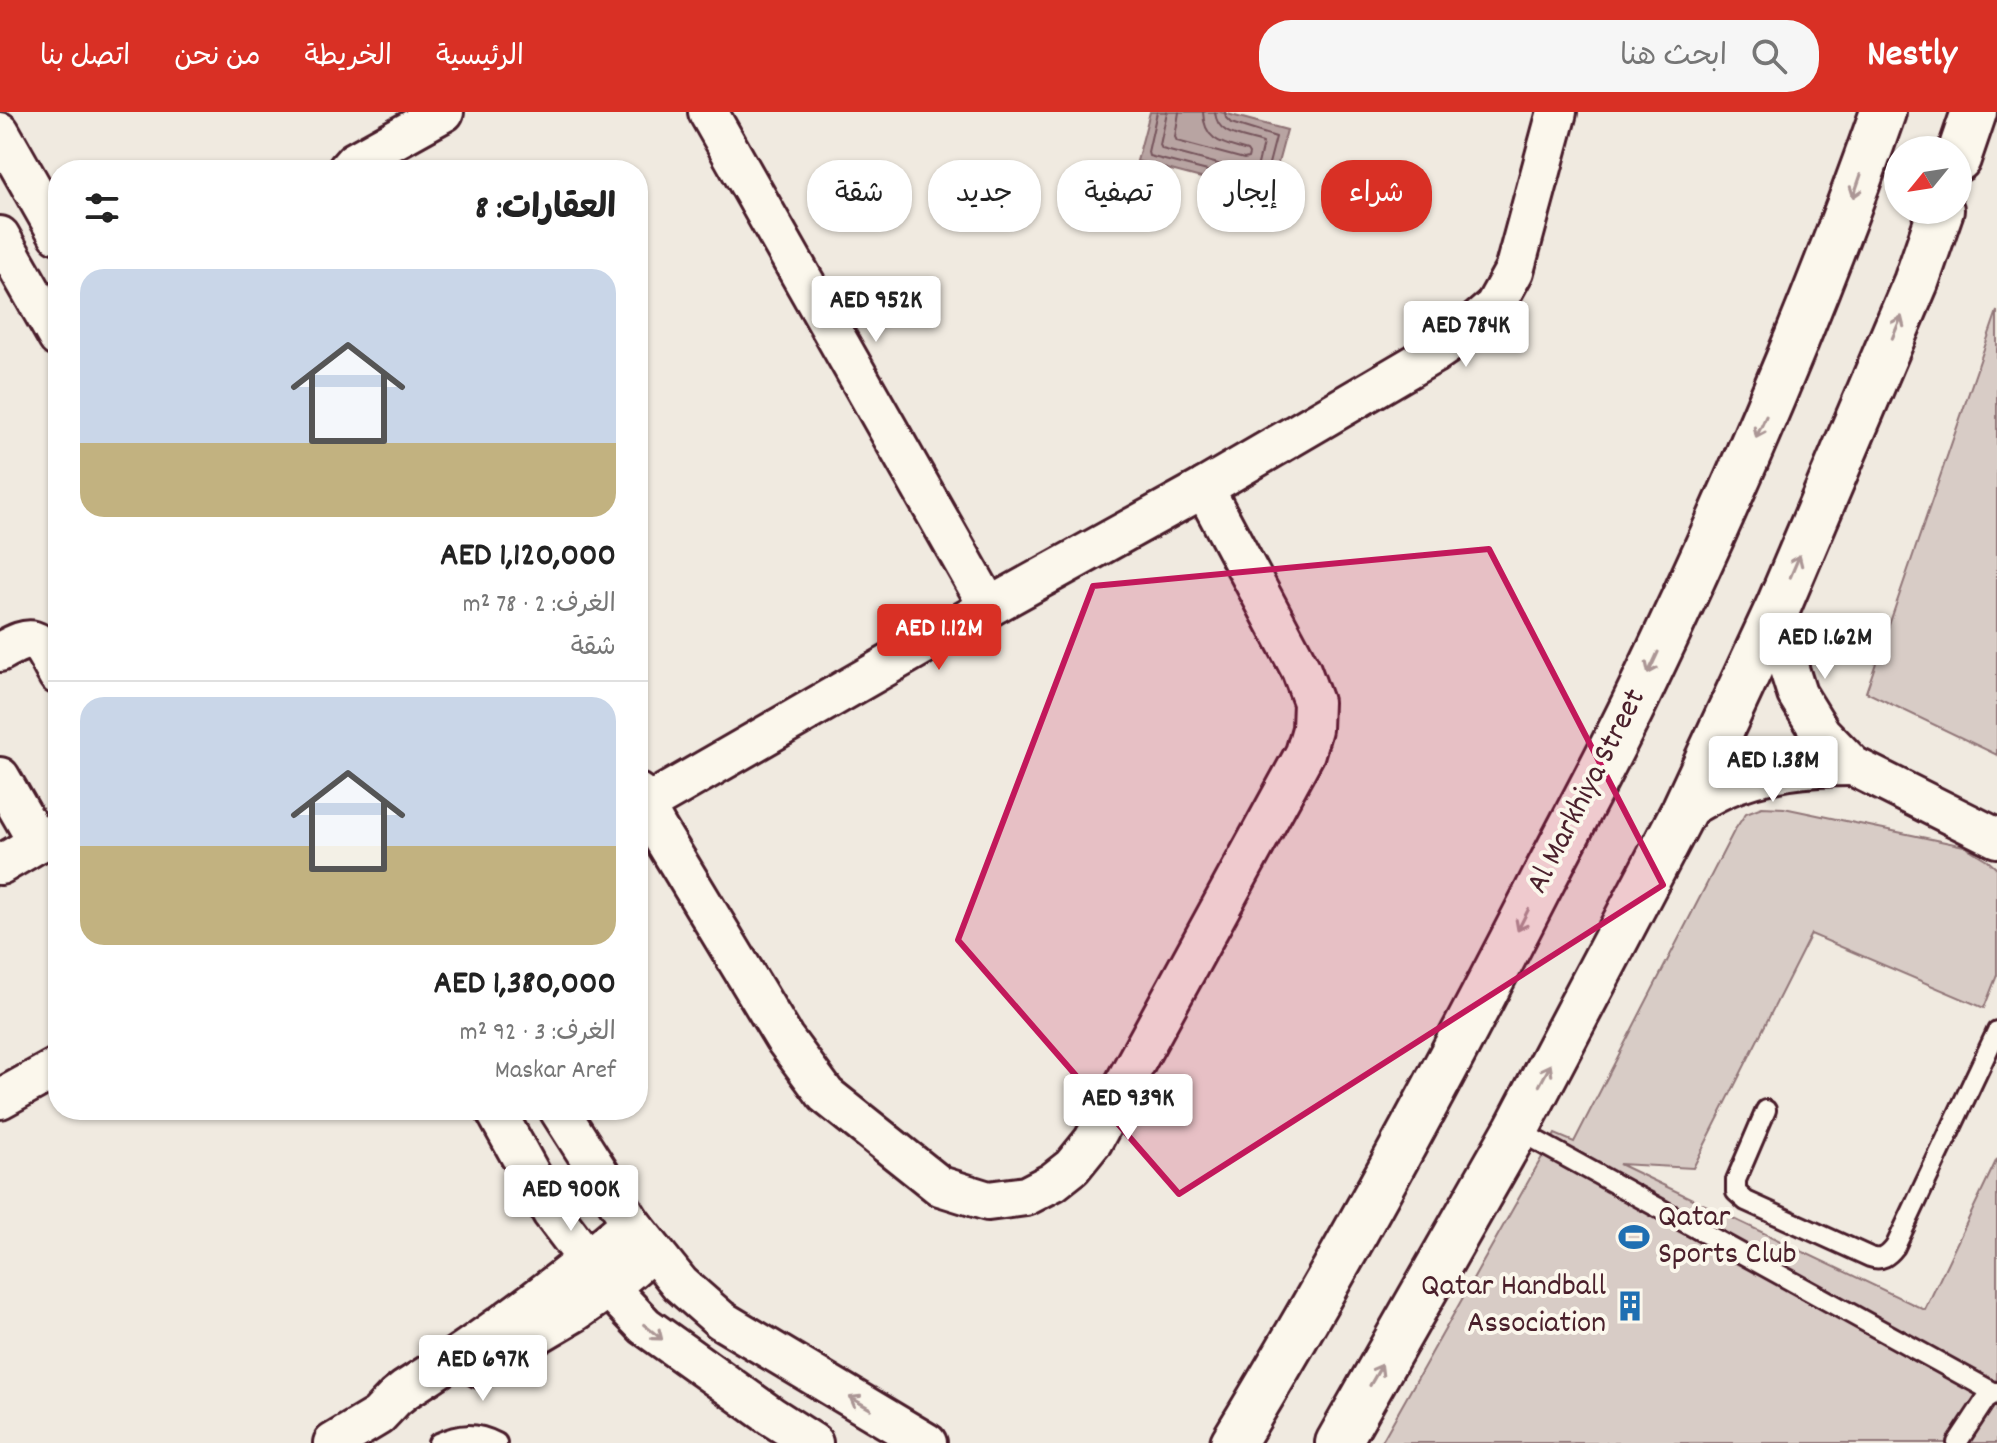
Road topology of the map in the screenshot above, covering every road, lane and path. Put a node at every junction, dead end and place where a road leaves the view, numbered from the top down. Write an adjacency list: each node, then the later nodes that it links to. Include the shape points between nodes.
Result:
1 (444, 112): 8 (street)
2 (708, 112): 15 (street)
3 (1557, 112): 13 (street, via 1514,271 1494,307 1433,354)
4 (1883, 112): 36 (highway, Al Markhiya Street, one-way to 36, via 1768,412 1640,691 1378,1195)
5 (1974, 112): 7 (highway)
6 (0, 132): 9 (street)
7 (1966, 136)
8 (358, 160)
9 (48, 216)
10 (1936, 224): 14 (highway, one-way to 10)
11 (0, 236): 12 (street)
12 (48, 320)
13 (1204, 488): 15 (street); 22 (street, via 1301,670 1313,702 1312,729 1305,753 1093,1141 1053,1182 1026,1196 988,1201 940,1186 826,1095 784,1038)
14 (1779, 605): 18 (street, via 1783,650 1797,694 1821,733); 20 (highway)
15 (989, 607): 21 (street)
16 (0, 652): 17 (street, via 32,640)
17 (48, 658)
18 (1853, 766): 20 (street, via 1808,766 1764,774); 24 (street)
19 (0, 777): 23 (street)
20 (1684, 810): 32 (highway, one-way to 20)
21 (648, 814)
22 (648, 822)
23 (48, 837): 25 (street)
24 (1997, 838)
25 (0, 865)
26 (1997, 1031): 29 (lane, via 1895,1247 1884,1258 1870,1257 1736,1192 1736,1180)
27 (48, 1073): 28 (street)
28 (0, 1099)
29 (1766, 1110)
30 (501, 1120): 34 (street, via 552,1213)
31 (566, 1120): 33 (street)
32 (1516, 1130): 35 (lane); 42 (highway, one-way to 32)
33 (642, 1237): 34 (street); 41 (street, one-way to 33, via 721,1320 680,1284)
34 (598, 1274): 37 (street, one-way to 37, via 645,1326); 38 (street, via 505,1323)
35 (1996, 1392): 43 (lane)
36 (1234, 1437)
37 (807, 1441)
38 (333, 1443)
39 (438, 1443): 40 (lane, via 469,1434)
40 (497, 1443)
41 (927, 1443)
42 (1338, 1443)
43 (1957, 1443)

